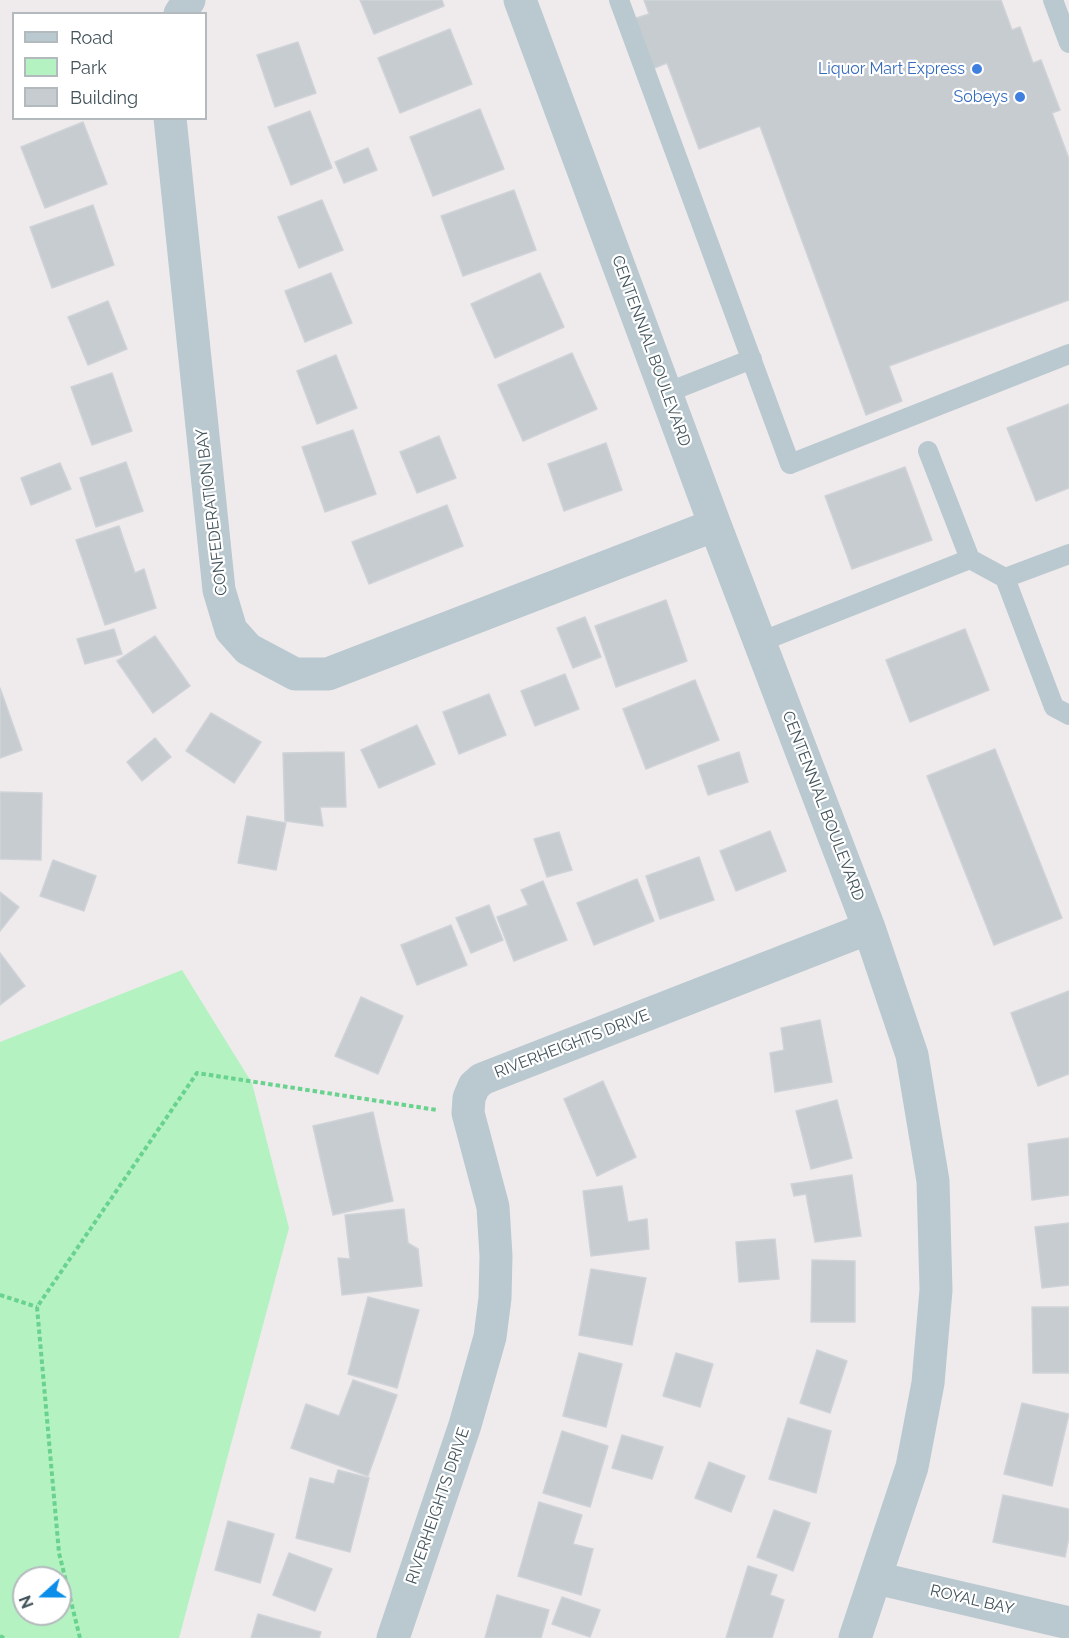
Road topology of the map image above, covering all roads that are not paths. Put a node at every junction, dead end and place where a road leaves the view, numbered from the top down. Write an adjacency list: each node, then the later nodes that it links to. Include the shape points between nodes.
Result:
1 (520, 0): 8 (street, CENTENNIAL BOULEVARD)
2 (619, 0): 7 (lane)
3 (1053, 0): 4 (lane)
4 (1069, 43)
5 (170, 120): 10 (street, CONFEDERATION BAY, via 219,590 231,630 248,649 295,674 328,674)
6 (1069, 354): 7 (lane, via 790,464)
7 (752, 359): 8 (lane)
8 (666, 393): 10 (street, CENTENNIAL BOULEVARD)
9 (928, 451): 12 (lane)
10 (715, 525): 14 (street, CENTENNIAL BOULEVARD)
11 (1069, 554): 13 (lane)
12 (970, 559): 13 (lane); 14 (lane)
13 (1005, 578): 15 (lane, via 1054,706)
14 (760, 642): 16 (street, CENTENNIAL BOULEVARD)
15 (1069, 715)
16 (869, 927): 17 (street, CENTENNIAL BOULEVARD, via 912,1055 933,1181 936,1290 928,1383 912,1467); 19 (street, RIVERHEIGHTS DRIVE, via 482,1079 474,1086 468,1113 493,1207 496,1256 490,1337 465,1425)
17 (876, 1578): 18 (street, ROYAL BAY); 20 (street, CENTENNIAL BOULEVARD)
18 (1069, 1623)
19 (393, 1638)
20 (855, 1638)

